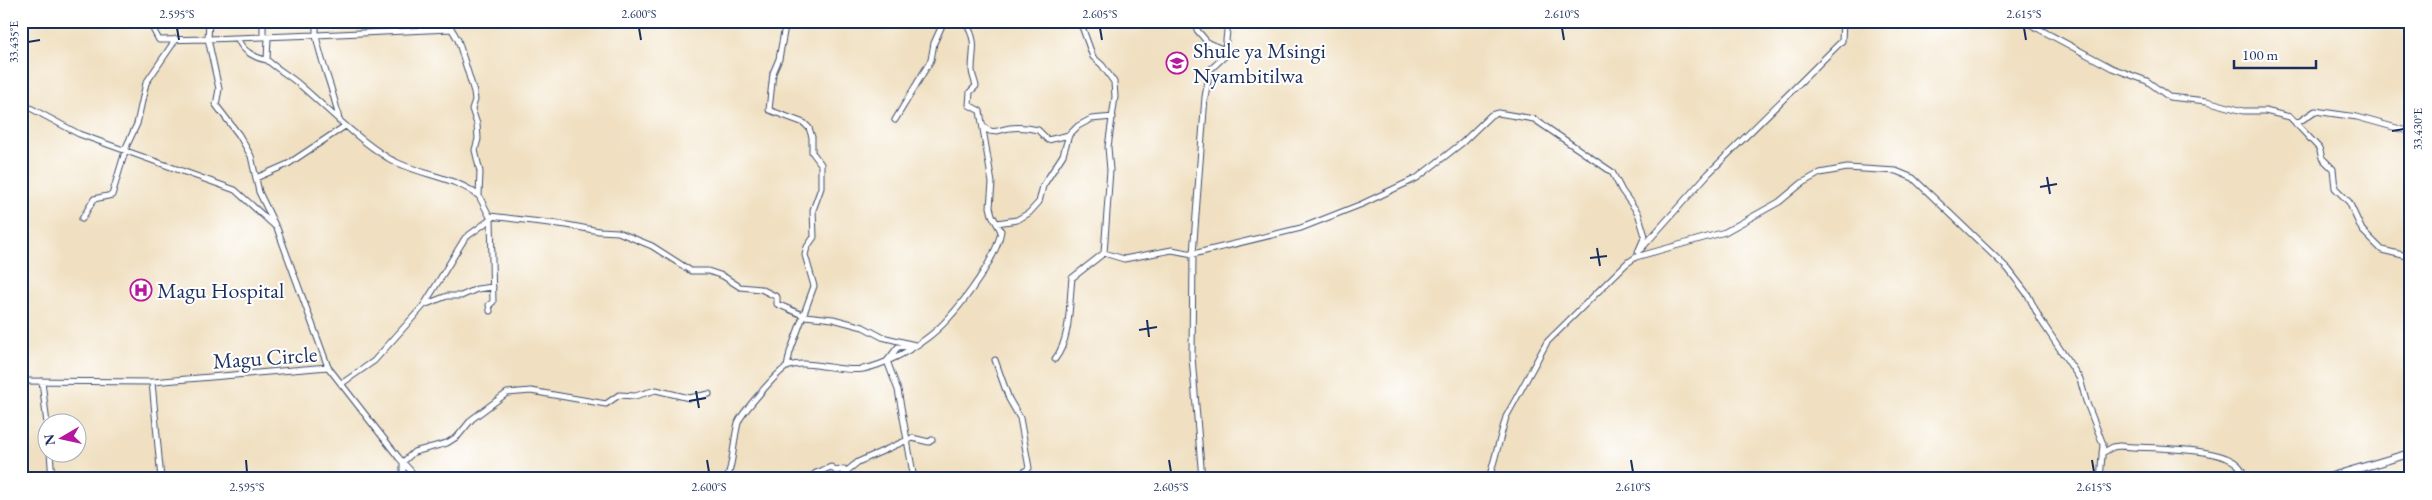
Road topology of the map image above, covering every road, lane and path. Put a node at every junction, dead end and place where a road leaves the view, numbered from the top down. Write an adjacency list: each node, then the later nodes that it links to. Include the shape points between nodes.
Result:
1 (153, 21): 17 (street, via 159,40)
2 (209, 21): 18 (street)
3 (263, 21): 16 (street)
4 (316, 21): 15 (street)
5 (448, 21): 14 (street)
6 (786, 21): 46 (street, via 773,73 769,110 804,123 809,128 812,152 821,164 821,188 813,210 814,237 805,256 814,286)
7 (944, 21): 25 (street, via 934,42 932,60)
8 (959, 21): 28 (street, via 970,29 975,48 972,69 976,86 970,92 969,105 980,111)
9 (1080, 21): 23 (street, via 1093,57 1114,82)
10 (1196, 21): 20 (street, via 1197,30 1208,43)
11 (1228, 21): 20 (street)
12 (1843, 21): 38 (street, via 1842,41 1708,174)
13 (2024, 21): 26 (street, via 2112,68 2147,81 2169,97 2206,101 2243,111 2266,111 2290,117)
14 (451, 28): 15 (street); 33 (street, via 458,40 474,92 472,109 477,124 475,150 480,172)
15 (316, 35): 16 (street); 24 (street, via 328,86 335,95)
16 (265, 38): 19 (street); 21 (street)
17 (176, 39): 18 (street); 31 (street, via 146,83 138,124)
18 (208, 39): 19 (street); 32 (street, via 219,89 216,105 251,156)
19 (238, 39): 21 (street, via 241,46)
20 (1225, 50): 40 (street, via 1227,54 1210,70 1205,96)
21 (266, 60): 24 (street)
22 (21, 103): 31 (street, via 79,134)
23 (1113, 117): 30 (street, via 1091,119); 39 (street, via 1108,146 1110,170)
24 (339, 120): 27 (street)
25 (895, 120)
26 (2296, 124): 29 (street, via 2315,111 2357,117); 41 (street, via 2319,148 2322,158 2333,169 2335,188 2349,202 2362,230 2382,250)
27 (345, 126): 32 (street, via 288,164); 33 (street, via 400,164 468,188)
28 (983, 127): 30 (street, via 997,133 1008,128 1038,130 1048,140); 36 (street, via 992,183 990,207)
29 (2411, 132)
30 (1069, 135): 36 (street, via 1063,155 1043,186 1039,202 1017,220)
31 (126, 151): 35 (street, via 112,195 94,199); 37 (street, via 235,190)
32 (256, 178): 37 (street, via 259,192)
33 (479, 196): 34 (street)
34 (491, 218): 43 (street); 44 (street, via 465,238); 46 (street, via 618,232 652,246 691,271 708,271 740,287 772,293 777,297 777,304)
35 (82, 219)
36 (997, 223): 47 (street, via 1001,231 999,244 976,283 944,321)
37 (277, 228): 51 (street)
38 (1638, 252): 40 (street, via 1645,236 1640,220 1612,172 1534,119 1498,113 1425,173 1362,204 1301,228); 42 (street)
39 (1104, 253): 40 (street, via 1124,259 1172,250); 48 (street, via 1072,278 1063,345)
40 (1193, 254): 74 (street, via 1192,357)
41 (2411, 257)
42 (1626, 264): 62 (street, via 1636,257 1725,232 1779,202 1820,173 1847,168 1896,171 1913,178 2008,269 2028,295 2080,379 2103,444); 75 (street, via 1547,342 1506,417)
43 (492, 287): 44 (street, via 461,296 433,299); 45 (street)
44 (424, 305): 56 (street, via 374,361)
45 (490, 311)
46 (805, 316): 47 (street, via 864,327 882,337); 52 (street)
47 (915, 345): 50 (street)
48 (1055, 359)
49 (995, 360): 73 (street, via 1008,399 1020,418 1025,441 1029,468)
50 (887, 361): 52 (street, via 861,370 806,365); 60 (street, via 898,390)
51 (328, 367): 55 (street, Magu Circle); 56 (street, Magu Circle)
52 (787, 367): 70 (street, via 738,422)
53 (21, 381): 54 (street, Magu Circle)
54 (42, 381): 55 (street, Magu Circle); 58 (street)
55 (152, 382): 67 (street)
56 (342, 384): 64 (street, Magu Circle)
57 (709, 394): 64 (street, via 689,398 656,390 620,396 606,404 531,391 507,394 472,419 458,436 447,443 414,452)
58 (46, 412)
59 (932, 440): 60 (street, via 916,438)
60 (906, 441): 65 (street, via 858,462); 72 (street)
61 (2411, 453): 78 (main road)
62 (2102, 454): 76 (street); 77 (street, via 2119,446 2175,448 2213,454 2239,465)
63 (51, 462): 66 (street)
64 (403, 462): 68 (street); 69 (street, Magu Circle)
65 (842, 476): 71 (street, via 844,470 836,471 831,467)
66 (52, 479)
67 (161, 479)
68 (403, 479)
69 (418, 479)
70 (727, 479)
71 (809, 479)
72 (914, 479)
73 (1016, 479)
74 (1202, 479)
75 (1489, 479)
76 (2100, 479)
77 (2245, 479)
78 (2323, 479)

